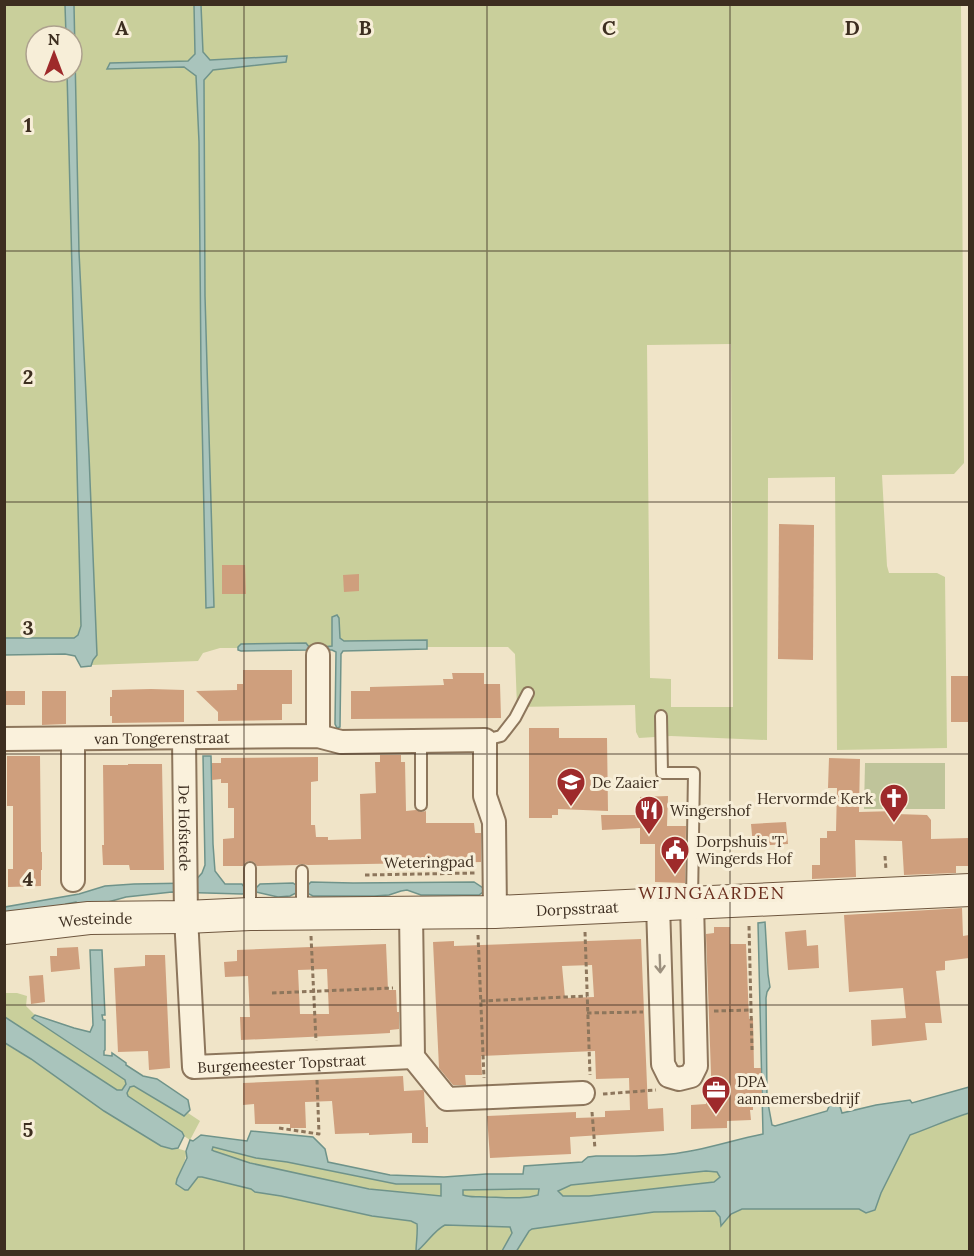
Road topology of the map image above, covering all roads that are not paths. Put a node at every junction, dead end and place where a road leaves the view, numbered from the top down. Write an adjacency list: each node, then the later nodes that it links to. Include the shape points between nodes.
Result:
1 (318, 655): 4 (street)
2 (528, 693): 9 (lane, via 501,736)
3 (661, 716): 16 (lane, via 662,774 694,774)
4 (318, 736): 5 (street, van Tongerenstraat); 8 (street, van Tongerenstraat, via 341,742)
5 (184, 738): 6 (street, van Tongerenstraat); 15 (street, De Hofstede)
6 (73, 739): 7 (street, van Tongerenstraat); 13 (street)
7 (4, 740)
8 (421, 740): 9 (street, van Tongerenstraat); 10 (lane)
9 (485, 740): 20 (street, via 485,796 494,822 495,872)
10 (421, 806)
11 (250, 868): 17 (lane)
12 (302, 876): 18 (lane)
13 (73, 880)
14 (969, 890): 16 (street, Dorpsstraat)
15 (186, 896): 17 (street, Dorpsstraat); 22 (street, Westeinde, via 88,918); 23 (street, Burgemeester Topstraat, via 194,1067)
16 (692, 903): 19 (street, Dorpsstraat); 19 (street, one-way to 16, via 663,1064 669,1076 680,1079 691,1076 696,1066)
17 (250, 904): 18 (street, Dorpsstraat)
18 (302, 904): 21 (street, Dorpsstraat)
19 (658, 905): 20 (street, Dorpsstraat)
20 (486, 912): 21 (street, Dorpsstraat)
21 (411, 913): 23 (street)
22 (4, 927)
23 (413, 1057): 24 (street, via 447,1099)
24 (587, 1094)

